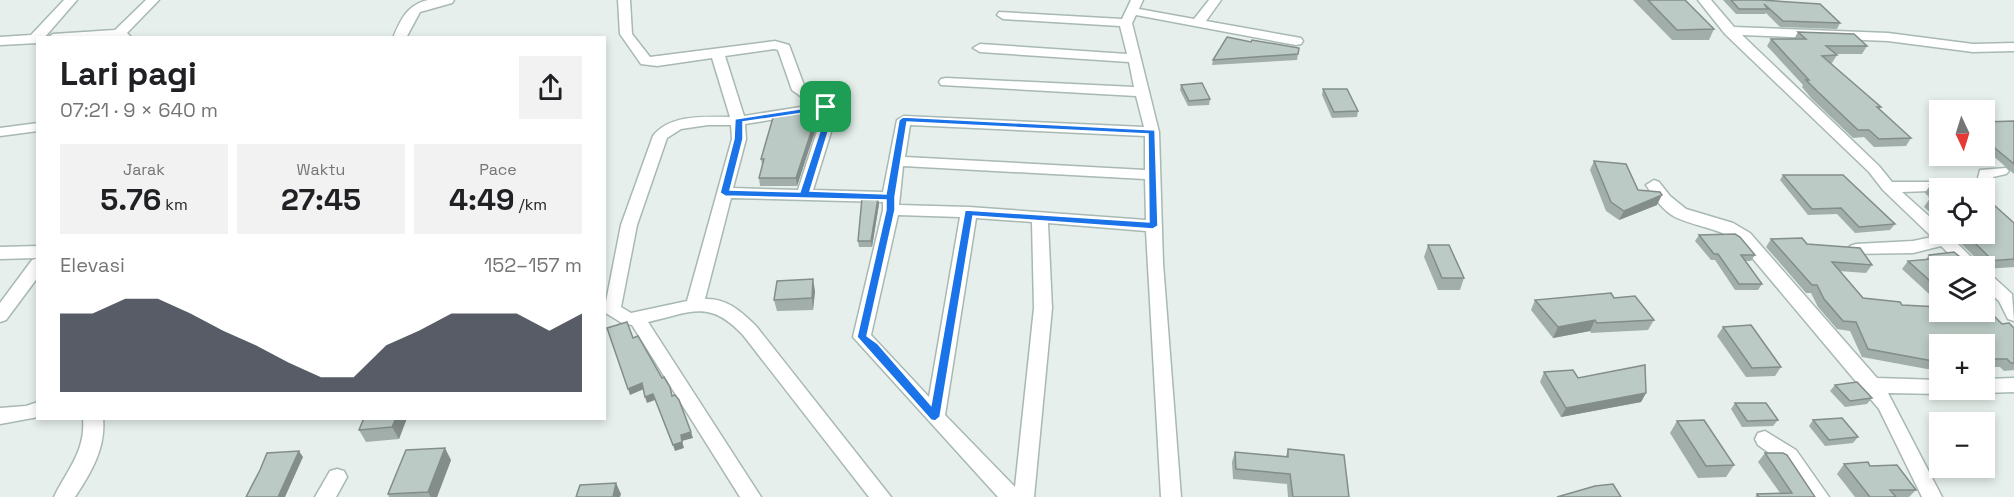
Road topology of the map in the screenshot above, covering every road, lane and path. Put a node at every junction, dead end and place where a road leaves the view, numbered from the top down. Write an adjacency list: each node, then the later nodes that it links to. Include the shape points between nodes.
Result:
1 (71, 0): 11 (street)
2 (153, 0): 12 (street)
3 (448, 0): 13 (street, via 414,9)
4 (624, 0): 19 (street, via 627,33 646,61)
5 (1215, 0): 9 (street)
6 (1704, 0): 10 (street)
7 (1132, 12): 8 (street); 9 (street); 20 (street)
8 (1003, 15)
9 (1198, 22): 16 (street)
10 (1730, 31): 17 (street, via 1888,37 1973,48); 32 (street)
11 (39, 36)
12 (122, 36)
13 (400, 36)
14 (36, 39): 15 (street)
15 (0, 41)
16 (1296, 41)
17 (2014, 47)
18 (980, 48): 20 (street)
19 (717, 52): 23 (street, via 781,46 799,90); 24 (street)
20 (1136, 59): 22 (street)
21 (946, 82): 22 (street)
22 (1141, 93): 27 (street)
23 (826, 107): 24 (street); 34 (street, via 829,116)
24 (738, 121): 33 (street, via 739,139); 52 (street, via 683,124 660,136 629,225 612,310)
25 (36, 127): 26 (street)
26 (0, 132)
27 (1152, 132): 28 (street, via 903,120); 30 (street)
28 (897, 161): 30 (street); 35 (street)
29 (2001, 171): 32 (street, via 1985,174 1984,187)
30 (1154, 175): 38 (street)
31 (1654, 185): 53 (street, via 1680,213 1727,227 1744,237)
32 (1888, 187): 39 (street)
33 (725, 193): 34 (street); 49 (street)
34 (804, 194): 35 (street)
35 (890, 203): 36 (street); 59 (street, via 862,337)
36 (969, 212): 37 (street); 59 (street)
37 (1040, 218): 38 (street); 68 (street, via 1043,308)
38 (1153, 226): 69 (street)
39 (1929, 226)
40 (1929, 243): 42 (street)
41 (1948, 244): 45 (street)
42 (1856, 250)
43 (36, 252): 44 (street)
44 (0, 253)
45 (1961, 256)
46 (36, 267): 51 (street)
47 (1995, 286): 48 (street)
48 (2010, 298): 50 (street)
49 (694, 306): 52 (street); 66 (street, via 726,308 748,326)
50 (2014, 315)
51 (0, 316)
52 (637, 319): 65 (street)
53 (1872, 385): 56 (street); 71 (street, via 1887,405)
54 (2014, 385): 55 (street)
55 (1995, 386)
56 (1929, 387)
57 (36, 410): 58 (street)
58 (0, 416)
59 (935, 417): 67 (street)
60 (93, 420): 63 (street, via 95,430 84,466)
61 (1765, 439): 70 (street, via 1789,456)
62 (337, 477): 64 (street)
63 (64, 497)
64 (325, 497)
65 (751, 497)
66 (881, 497)
67 (1011, 497)
68 (1024, 497)
69 (1171, 497)
70 (1819, 497)
71 (1932, 497)

